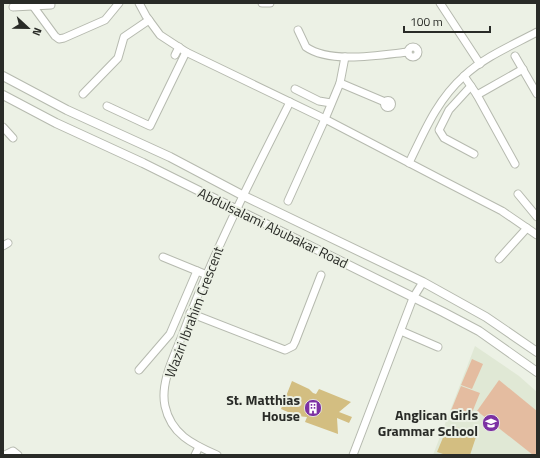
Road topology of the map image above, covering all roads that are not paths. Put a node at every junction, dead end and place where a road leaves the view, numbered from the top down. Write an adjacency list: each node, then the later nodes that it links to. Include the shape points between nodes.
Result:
1 (119, 3): 7 (street, via 105,20 59,39)
2 (139, 3): 9 (street)
3 (262, 3): 4 (street)
4 (270, 3)
5 (440, 3): 18 (street)
6 (51, 5): 7 (street)
7 (33, 6): 8 (street)
8 (13, 7)
9 (149, 20): 12 (street, via 160,35); 26 (street, via 124,37 118,58)
10 (298, 30): 17 (street, via 310,50)
11 (537, 32): 18 (street)
12 (179, 47): 13 (street); 15 (street)
13 (186, 52): 29 (street); 32 (street, via 150,126)
14 (408, 52): 17 (street)
15 (175, 55)
16 (515, 56): 19 (street)
17 (345, 57): 22 (street)
18 (480, 64): 21 (street)
19 (523, 69): 27 (street); 28 (street)
20 (3, 76): 40 (main road, Abdulsalami Abubakar Road)
21 (464, 76): 23 (street); 37 (street, via 432,115)
22 (340, 83): 30 (street); 31 (street)
23 (471, 86): 28 (street); 36 (street, via 449,110 439,130 444,138)
24 (295, 89): 31 (street, via 319,101)
25 (3, 94): 42 (main road, Abdulsalami Abubakar Road, via 56,123)
26 (83, 94)
27 (537, 94)
28 (477, 95): 38 (street)
29 (290, 102): 33 (street); 40 (street, Waziri Ibrahim Crescent)
30 (385, 102)
31 (331, 103): 33 (street)
32 (107, 106)
33 (325, 119): 37 (street); 41 (street)
34 (3, 127): 35 (street)
35 (13, 138)
36 (474, 154)
37 (409, 163): 44 (street, via 495,208)
38 (515, 164)
39 (518, 194): 43 (street)
40 (242, 195): 42 (street, Waziri Ibrahim Crescent); 51 (main road, Abdulsalami Abubakar Road)
41 (288, 202)
42 (235, 209): 49 (street, Waziri Ibrahim Crescent); 52 (main road, Abdulsalami Abubakar Road)
43 (537, 216)
44 (527, 228): 45 (street); 47 (street)
45 (537, 235)
46 (163, 257): 48 (street)
47 (499, 259)
48 (197, 271): 49 (street); 57 (street, via 170,334)
49 (207, 275): 53 (street, Waziri Ibrahim Crescent)
50 (322, 275): 53 (street, via 295,342 285,350)
51 (423, 282): 52 (street); 56 (main road, Abdulsalami Abubakar Road, via 486,317)
52 (413, 298): 54 (street); 58 (main road, Abdulsalami Abubakar Road, via 479,331)
53 (190, 313): 59 (street, Waziri Ibrahim Crescent, via 166,381 164,399 172,426 183,438)
54 (401, 331): 55 (street); 64 (street)
55 (438, 347)
56 (537, 352)
57 (139, 370)
58 (537, 372)
59 (199, 447): 62 (street); 63 (street, Waziri Ibrahim Crescent)
60 (5, 455): 61 (street, via 13,451)
61 (18, 455)
62 (195, 455)
63 (217, 455)
64 (354, 455)

